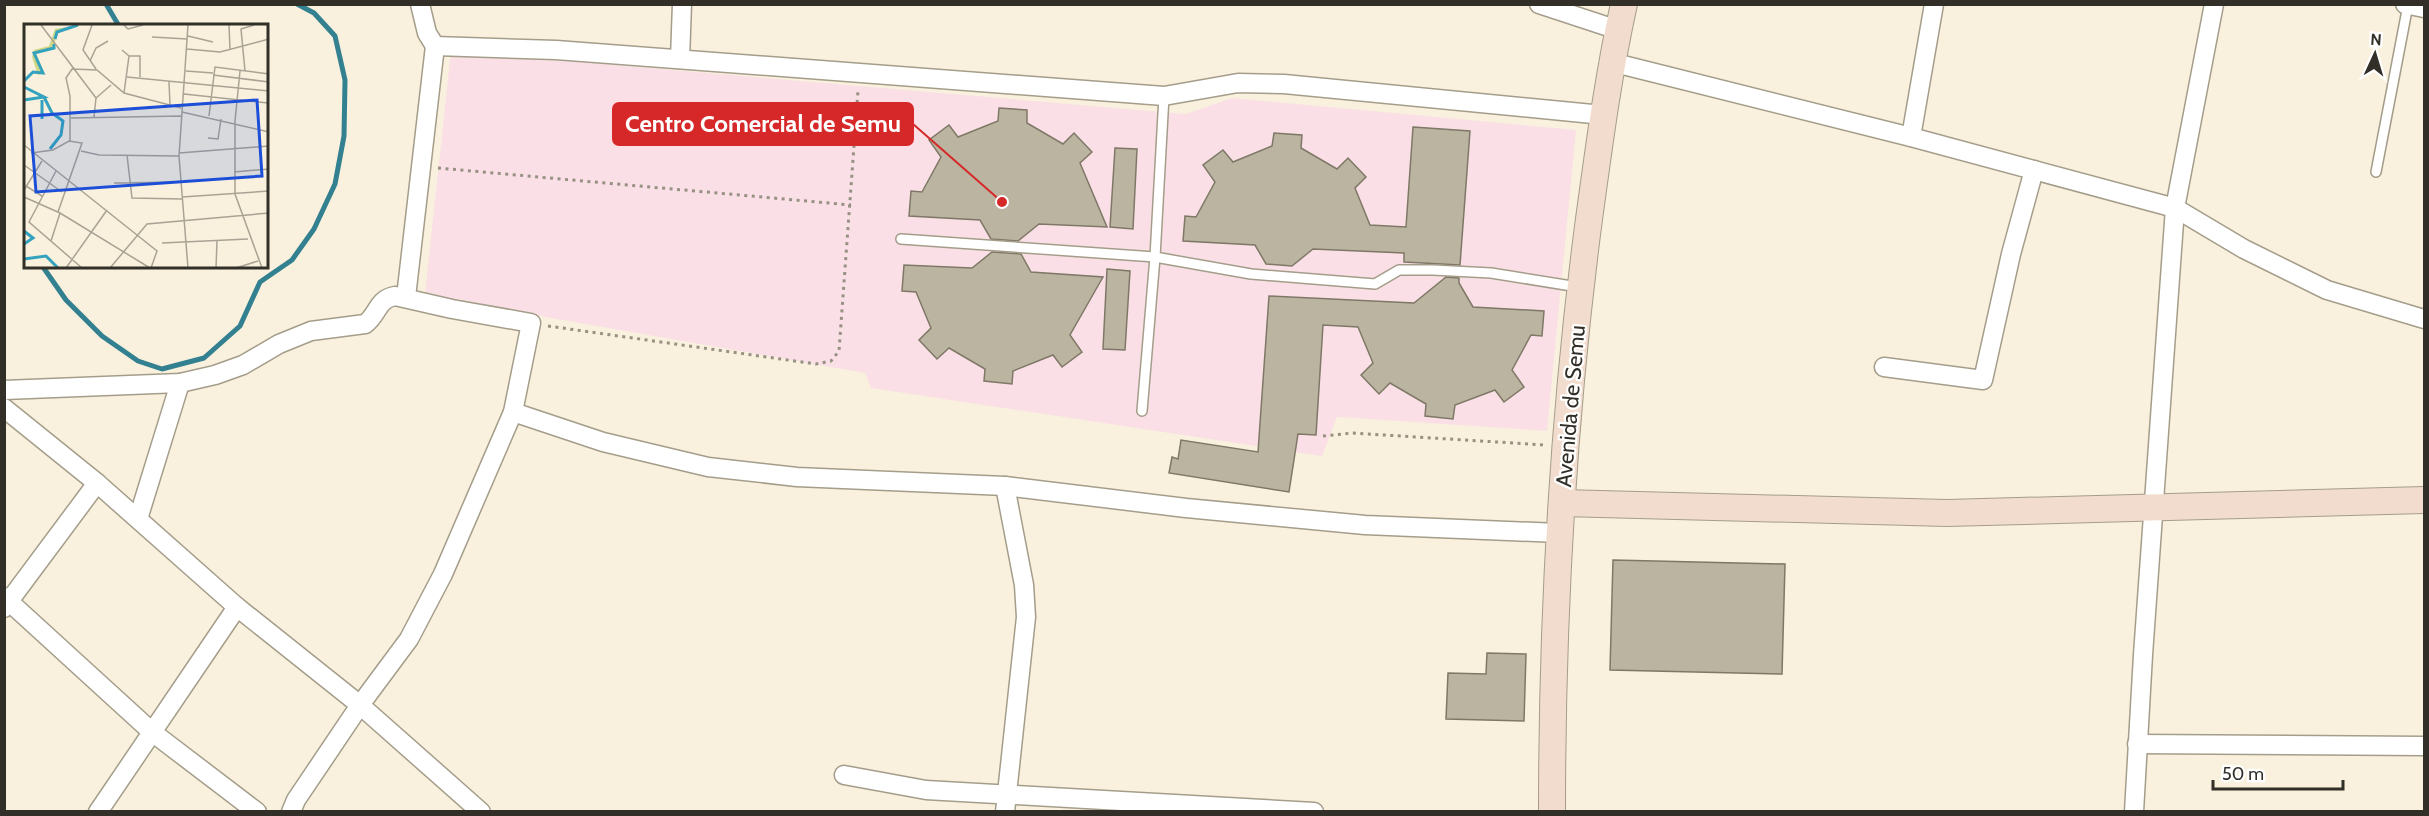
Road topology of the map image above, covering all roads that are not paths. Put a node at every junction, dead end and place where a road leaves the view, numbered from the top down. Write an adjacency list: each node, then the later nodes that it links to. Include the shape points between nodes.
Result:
1 (420, 4): 10 (street, via 427,33)
2 (682, 4): 11 (street)
3 (1539, 4): 9 (street)
4 (1624, 4): 9 (street, Avenida de Semu)
5 (1934, 4): 15 (street)
6 (2214, 4): 18 (street)
7 (2407, 5): 8 (street); 17 (lane)
8 (2424, 8)
9 (1618, 30): 12 (street, Avenida de Semu)
10 (435, 46): 11 (street); 22 (street)
11 (680, 59): 13 (street)
12 (1611, 62): 14 (street, Avenida de Semu); 15 (street)
13 (1164, 96): 14 (street, via 1238,83 1284,84); 20 (lane)
14 (1603, 115): 21 (street, Avenida de Semu)
15 (1911, 137): 16 (street)
16 (2034, 170): 18 (street); 24 (street, via 1983,380)
17 (2376, 172)
18 (2175, 208): 23 (street, via 2244,249 2327,290); 34 (street)
19 (901, 239): 20 (lane)
20 (1155, 257): 21 (lane, via 1251,274 1376,284 1399,270 1433,270 1491,273); 28 (lane)
21 (1580, 287): 33 (street, Avenida de Semu)
22 (406, 297): 25 (street, via 387,297 365,324 311,332 279,344 243,365); 29 (street, via 531,323)
23 (2424, 319)
24 (1884, 367)
25 (180, 383): 26 (street); 35 (street)
26 (4, 390)
27 (4, 408): 30 (street)
28 (1142, 411)
29 (513, 412): 31 (street, via 659,458 708,467 796,477); 39 (street, via 443,574 409,639)
30 (97, 483): 35 (street); 37 (street)
31 (1005, 486): 36 (street, via 1365,525); 44 (street, via 1024,585 1026,617)
32 (2424, 500): 34 (street)
33 (1562, 503): 34 (street, via 1947,513); 36 (street, Avenida de Semu)
34 (2154, 507): 41 (street)
35 (138, 519): 38 (street)
36 (1559, 533): 50 (street, Avenida de Semu, via 1552,669)
37 (6, 602): 40 (street)
38 (237, 607): 39 (street); 40 (street)
39 (360, 705): 47 (street); 48 (street)
40 (152, 732): 45 (street); 46 (street)
41 (2137, 744): 42 (street); 51 (street)
42 (2424, 746)
43 (844, 776): 44 (street)
44 (1006, 804): 49 (street)
45 (98, 812)
46 (258, 812)
47 (291, 812)
48 (481, 812)
49 (1314, 812)
50 (1552, 812)
51 (2134, 812)

